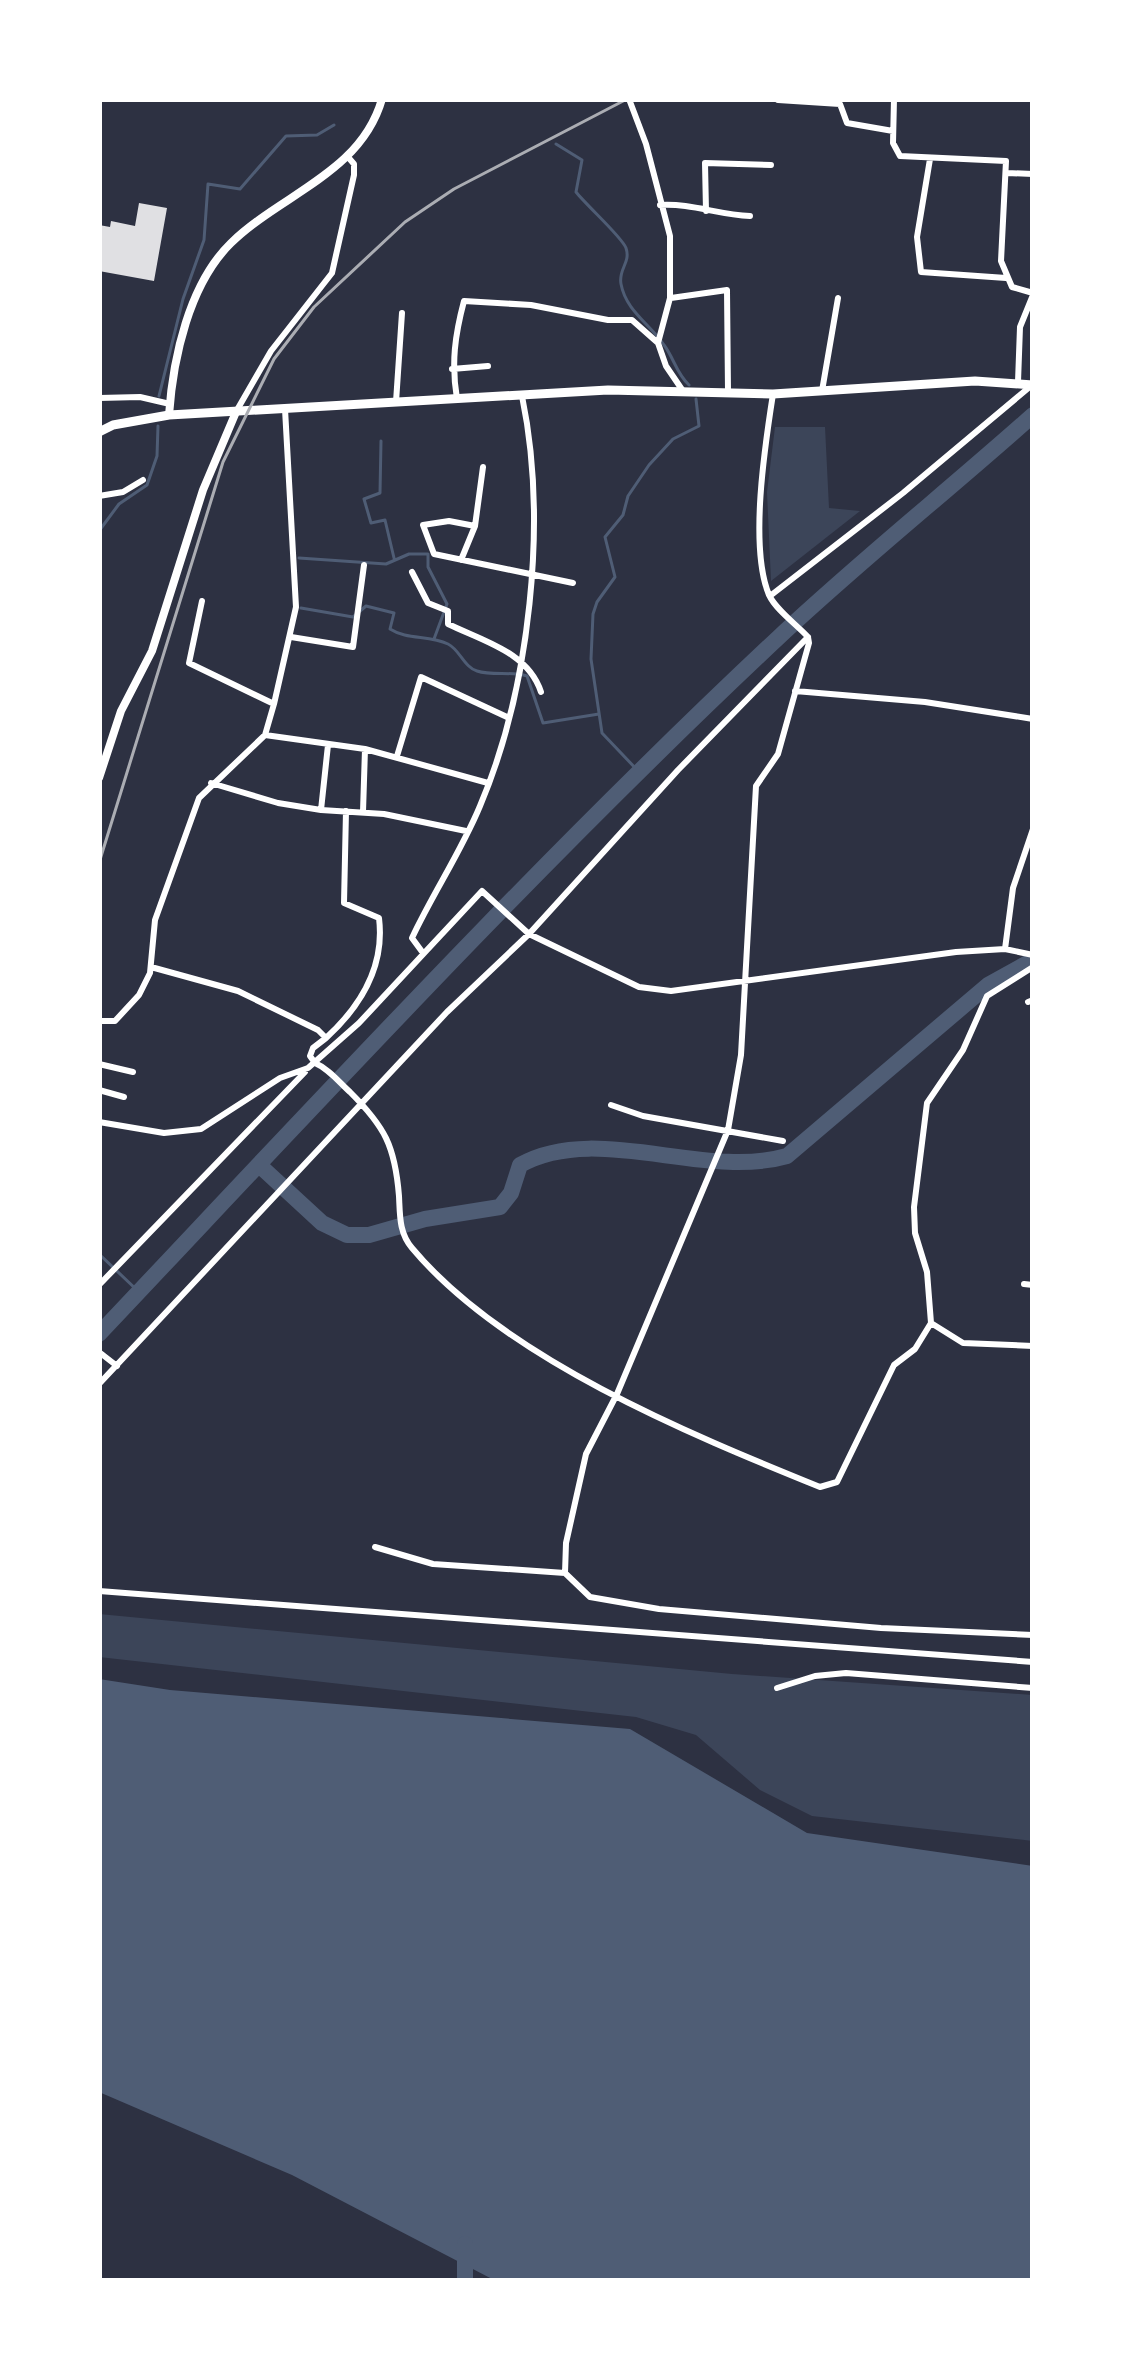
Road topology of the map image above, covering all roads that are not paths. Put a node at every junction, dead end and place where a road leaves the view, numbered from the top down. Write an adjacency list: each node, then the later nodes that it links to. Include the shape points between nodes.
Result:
1 (382, 99): 6 (main road)
2 (629, 99): 11 (street)
3 (894, 99): 5 (street)
4 (778, 100): 5 (street, via 840,104 847,123)
5 (893, 130): 7 (street, via 900,156)
6 (348, 157): 33 (main road, via 215,260 190,319); 34 (street, via 353,175 332,273)
7 (930, 159): 9 (street, via 1006,161); 14 (street, via 917,237 921,272)
8 (771, 165): 12 (street, via 705,164)
9 (1006, 173): 10 (street); 14 (street)
10 (1033, 175)
11 (660, 205): 12 (street); 16 (street, via 670,236)
12 (706, 211): 13 (street)
13 (750, 216)
14 (1007, 278): 15 (street)
15 (1033, 294): 22 (street, via 1020,327)
16 (670, 298): 19 (street); 25 (street, via 727,290)
17 (838, 298): 26 (street)
18 (402, 313): 31 (street)
19 (658, 344): 21 (street, via 632,320 464,301); 24 (street)
20 (488, 366): 21 (street)
21 (452, 369): 30 (street)
22 (1018, 382): 23 (main road); 26 (main road)
23 (1032, 385): 45 (street)
24 (683, 391): 25 (main road); 28 (main road)
25 (728, 391): 27 (main road)
26 (822, 391): 27 (main road)
27 (773, 394): 45 (street, via 760,520)
28 (522, 395): 30 (main road); 43 (street, via 532,441)
29 (99, 398): 33 (street, via 140,397)
30 (457, 399): 31 (main road)
31 (396, 402): 32 (main road)
32 (284, 408): 34 (main road); 48 (street)
33 (169, 410): 34 (main road); 35 (main road)
34 (237, 410): 59 (main road)
35 (99, 432)
36 (483, 467): 39 (street)
37 (143, 480): 38 (street)
38 (99, 496)
39 (475, 526): 40 (street); 40 (street, via 423,525 434,554)
40 (461, 560): 43 (street)
41 (364, 565): 48 (street, via 353,647)
42 (412, 572): 49 (street, via 428,603 448,611 448,624)
43 (531, 575): 44 (street); 49 (street)
44 (572, 583)
45 (772, 599): 47 (street)
46 (202, 601): 52 (street, via 188,663)
47 (805, 634): 51 (street); 67 (street)
48 (291, 637): 52 (street)
49 (520, 659): 50 (street); 53 (street)
50 (541, 692)
51 (795, 692): 54 (street); 73 (street, via 778,754 756,786)
52 (274, 704): 55 (street)
53 (508, 717): 58 (street, via 421,677); 61 (street)
54 (1033, 719)
55 (265, 735): 56 (street); 60 (street)
56 (328, 745): 57 (street); 62 (street)
57 (365, 749): 58 (street); 64 (street)
58 (397, 756): 61 (street)
59 (99, 778)
60 (211, 783): 62 (street); 71 (street, via 155,920)
61 (488, 783): 66 (street)
62 (321, 811): 63 (street)
63 (346, 811): 64 (street); 75 (street, via 344,903 379,918 380,959 352,1011)
64 (363, 812): 66 (street)
65 (1033, 829): 68 (street, via 1013,888)
66 (467, 831): 69 (street, via 412,938)
67 (530, 934): 69 (street, via 482,891); 73 (street, via 639,987 671,992); 81 (street)
68 (1005, 949): 70 (street); 73 (street)
69 (423, 953): 77 (street)
70 (1033, 955)
71 (151, 967): 74 (street, via 126,1011); 75 (street, via 238,991)
72 (1033, 967): 87 (street, via 987,996 927,1102 914,1207)
73 (745, 981): 84 (street)
74 (99, 1021)
75 (326, 1038): 77 (street, via 310,1056)
76 (99, 1064): 78 (street)
77 (316, 1066): 81 (street); 83 (street, via 280,1078 201,1129 164,1133); 86 (street)
78 (133, 1072)
79 (99, 1090): 80 (street)
80 (124, 1097)
81 (359, 1101): 90 (street); 92 (street, via 385,1132 410,1246 508,1331)
82 (611, 1105): 84 (street)
83 (99, 1122)
84 (728, 1130): 85 (street); 92 (street)
85 (783, 1141)
86 (99, 1285)
87 (931, 1323): 88 (street, via 963,1343); 92 (street, via 894,1364 830,1487)
88 (1033, 1346)
89 (100, 1353): 90 (street)
90 (117, 1366): 91 (street)
91 (99, 1384)
92 (616, 1394): 94 (street, via 586,1454)
93 (375, 1547): 94 (street, via 434,1564)
94 (565, 1573): 96 (street, via 590,1597 659,1609)
95 (99, 1591): 97 (street)
96 (1033, 1635)
97 (1033, 1662)
98 (777, 1688): 99 (street, via 846,1673)
99 (1033, 1688)

